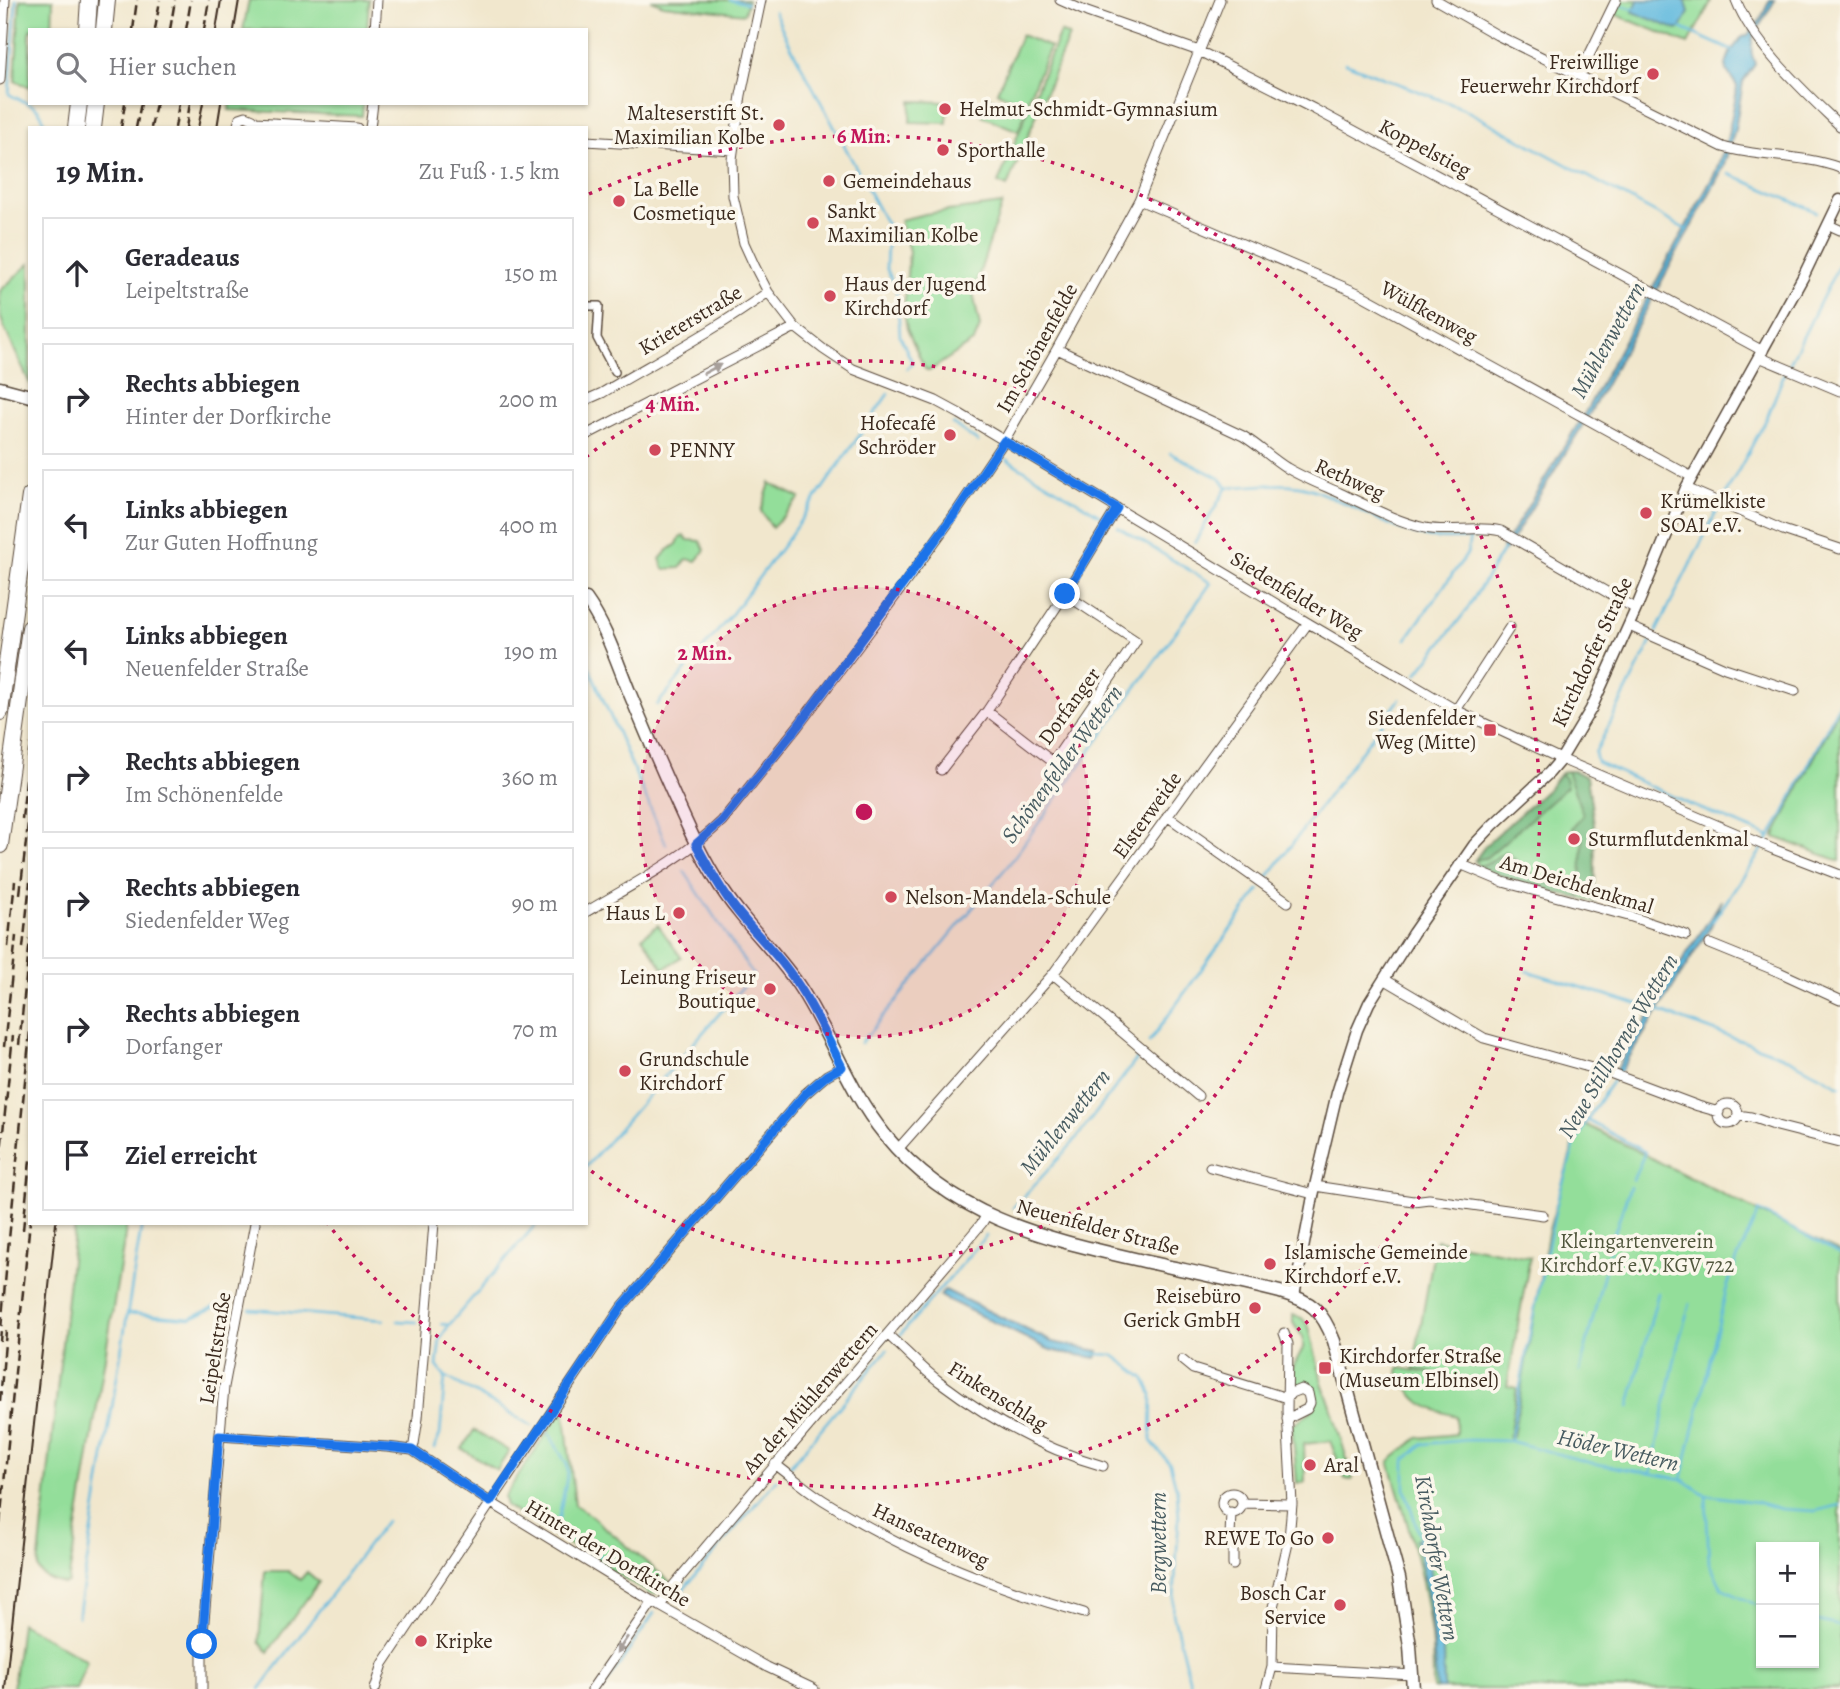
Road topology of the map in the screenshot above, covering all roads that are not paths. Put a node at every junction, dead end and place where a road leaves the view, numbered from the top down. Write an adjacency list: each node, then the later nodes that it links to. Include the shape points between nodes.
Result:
1 (5, 0): 16 (street)
2 (89, 0): 11 (highway)
3 (107, 0): 12 (highway)
4 (377, 0): 13 (street)
5 (761, 0): 28 (street, Krieterstraße)
6 (1060, 0): 14 (street, Koppelstieg)
7 (1220, 0): 14 (street, Im Schönenfelde)
8 (1436, 0): 15 (street)
9 (1616, 0): 15 (street)
10 (1736, 0): 26 (street, via 1759,40)
11 (87, 28)
12 (104, 28)
13 (375, 28)
14 (1199, 51): 30 (street, Im Schönenfelde); 38 (street, Koppelstieg, via 1653,291)
15 (1579, 76): 29 (street, via 1728,148)
16 (0, 80)
17 (79, 105): 21 (highway)
18 (96, 105): 22 (highway)
19 (373, 105): 25 (street)
20 (255, 125): 23 (street, via 250,117 243,117); 24 (street)
21 (76, 126)
22 (93, 126)
23 (237, 126)
24 (289, 126)
25 (370, 126)
26 (1840, 126)
27 (588, 141): 28 (street)
28 (733, 150): 34 (street, Krieterstraße, via 733,196 740,229)
29 (1840, 168)
30 (1139, 200): 37 (street, Im Schönenfelde); 46 (street, Wülfkenweg, via 1358,293)
31 (1840, 200): 32 (street, Kirchdorfer Straße)
32 (1829, 225): 33 (street); 38 (street, Kirchdorfer Straße)
33 (1840, 230)
34 (768, 292): 36 (street, Siedenfelder Weg); 43 (street, Krieterstraße)
35 (588, 306): 39 (street, via 599,306 597,338)
36 (795, 327): 44 (street, one-way to 36); 45 (street, Siedenfelder Weg, via 853,369 936,401)
37 (1057, 349): 45 (street, Im Schönenfelde); 53 (street, Rethweg, via 1243,436 1304,478 1428,528 1491,529 1511,536)
38 (1761, 354): 41 (street, Koppelstieg); 46 (street, Kirchdorfer Straße)
39 (615, 372)
40 (3, 388): 42 (main road)
41 (1840, 391)
42 (28, 396)
43 (588, 399)
44 (588, 434)
45 (1004, 441): 48 (street, Siedenfelder Weg); 65 (street, Im Schönenfelde, via 798,726 722,821)
46 (1692, 477): 47 (street, Kirchdorfer Straße)
47 (1686, 488): 50 (street); 53 (street, Kirchdorfer Straße)
48 (1117, 508): 51 (street); 54 (street, Siedenfelder Weg)
49 (28, 510): 61 (highway)
50 (1840, 549)
51 (1065, 594): 60 (street); 60 (street, Dorfanger, via 1136,641 1053,762)
52 (588, 602): 65 (main road, Neuenfelder Straße)
53 (1636, 609): 55 (street, Kirchdorfer Straße)
54 (1308, 623): 59 (street, Siedenfelder Weg); 64 (street, Elsterweide)
55 (1629, 626): 58 (street, via 1725,668); 62 (street, Kirchdorfer Straße)
56 (1510, 627): 59 (street)
57 (28, 642): 66 (highway)
58 (1795, 691)
59 (1457, 710): 62 (street, Siedenfelder Weg)
60 (987, 711): 63 (street)
61 (0, 712)
62 (1561, 759): 67 (street, Kirchdorfer Straße); 68 (street, Siedenfelder Weg)
63 (941, 770)
64 (1167, 816): 69 (street); 73 (street, Elsterweide)
65 (696, 844): 70 (street, Im Schönenfelde); 76 (main road, Neuenfelder Straße, via 723,891 801,989)
66 (0, 845)
67 (1460, 864): 71 (street, Am Deichdenkmal, via 1503,882); 74 (street, Kirchdorfer Straße)
68 (1840, 875)
69 (1288, 902)
70 (588, 911)
71 (1686, 935)
72 (1710, 944): 75 (street)
73 (1053, 974): 77 (street); 81 (street, Elsterweide)
74 (1384, 979): 78 (street, via 1484,1038 1614,1074); 83 (street, Kirchdorfer Straße, via 1345,1063)
75 (1840, 1000)
76 (842, 1067): 81 (main road, Neuenfelder Straße); 98 (street, via 805,1094 621,1308)
77 (1198, 1096)
78 (1718, 1112): 79 (street, via 1729,1104); 79 (street, via 1720,1121 1727,1124)
79 (1738, 1115): 80 (street)
80 (1840, 1142)
81 (898, 1149): 84 (main road, Neuenfelder Straße, via 936,1184)
82 (1210, 1167): 83 (street)
83 (1314, 1190): 85 (street, via 1429,1199); 88 (street, Kirchdorfer Straße)
84 (987, 1214): 88 (main road, Neuenfelder Straße, via 1047,1238); 90 (street, An der Mühlenwettern)
85 (1543, 1216)
86 (255, 1225): 94 (street, Leipeltstraße)
87 (434, 1225): 95 (street)
88 (1294, 1296): 106 (main road, Neuenfelder Straße, via 1320,1312 1334,1341 1399,1578)
89 (1284, 1333): 92 (street, via 1288,1343)
90 (888, 1335): 96 (street, An der Mühlenwettern); 97 (street, Finkenschlag, via 938,1381 993,1417 1040,1443)
91 (1182, 1360): 92 (street, via 1193,1369)
92 (1287, 1398): 93 (street); 93 (street, via 1301,1389 1310,1399 1307,1409)
93 (1287, 1419): 100 (street)
94 (219, 1436): 95 (street, Hinter der Dorfkirche); 107 (street, Leipeltstraße)
95 (412, 1450): 98 (street, Hinter der Dorfkirche)
96 (775, 1464): 103 (street, An der Mühlenwettern); 104 (street, Hanseatenweg, via 821,1499 935,1561)
97 (1102, 1466)
98 (490, 1502): 103 (street, Hinter der Dorfkirche); 108 (street, via 383,1664)
99 (1242, 1503): 100 (street); 101 (street); 101 (street, via 1236,1493 1226,1495 1223,1506)
100 (1292, 1504): 105 (street, via 1273,1607)
101 (1231, 1513): 102 (street)
102 (1233, 1565)
103 (656, 1604): 109 (street, An der Mühlenwettern, one-way to 109); 110 (street, Hinter der Dorfkirche)
104 (1084, 1613)
105 (1272, 1667): 106 (street); 111 (street)
106 (1413, 1675): 112 (main road, Neuenfelder Straße)
107 (202, 1689)
108 (375, 1689)
109 (592, 1689)
110 (814, 1689)
111 (1266, 1689)
112 (1413, 1689)

